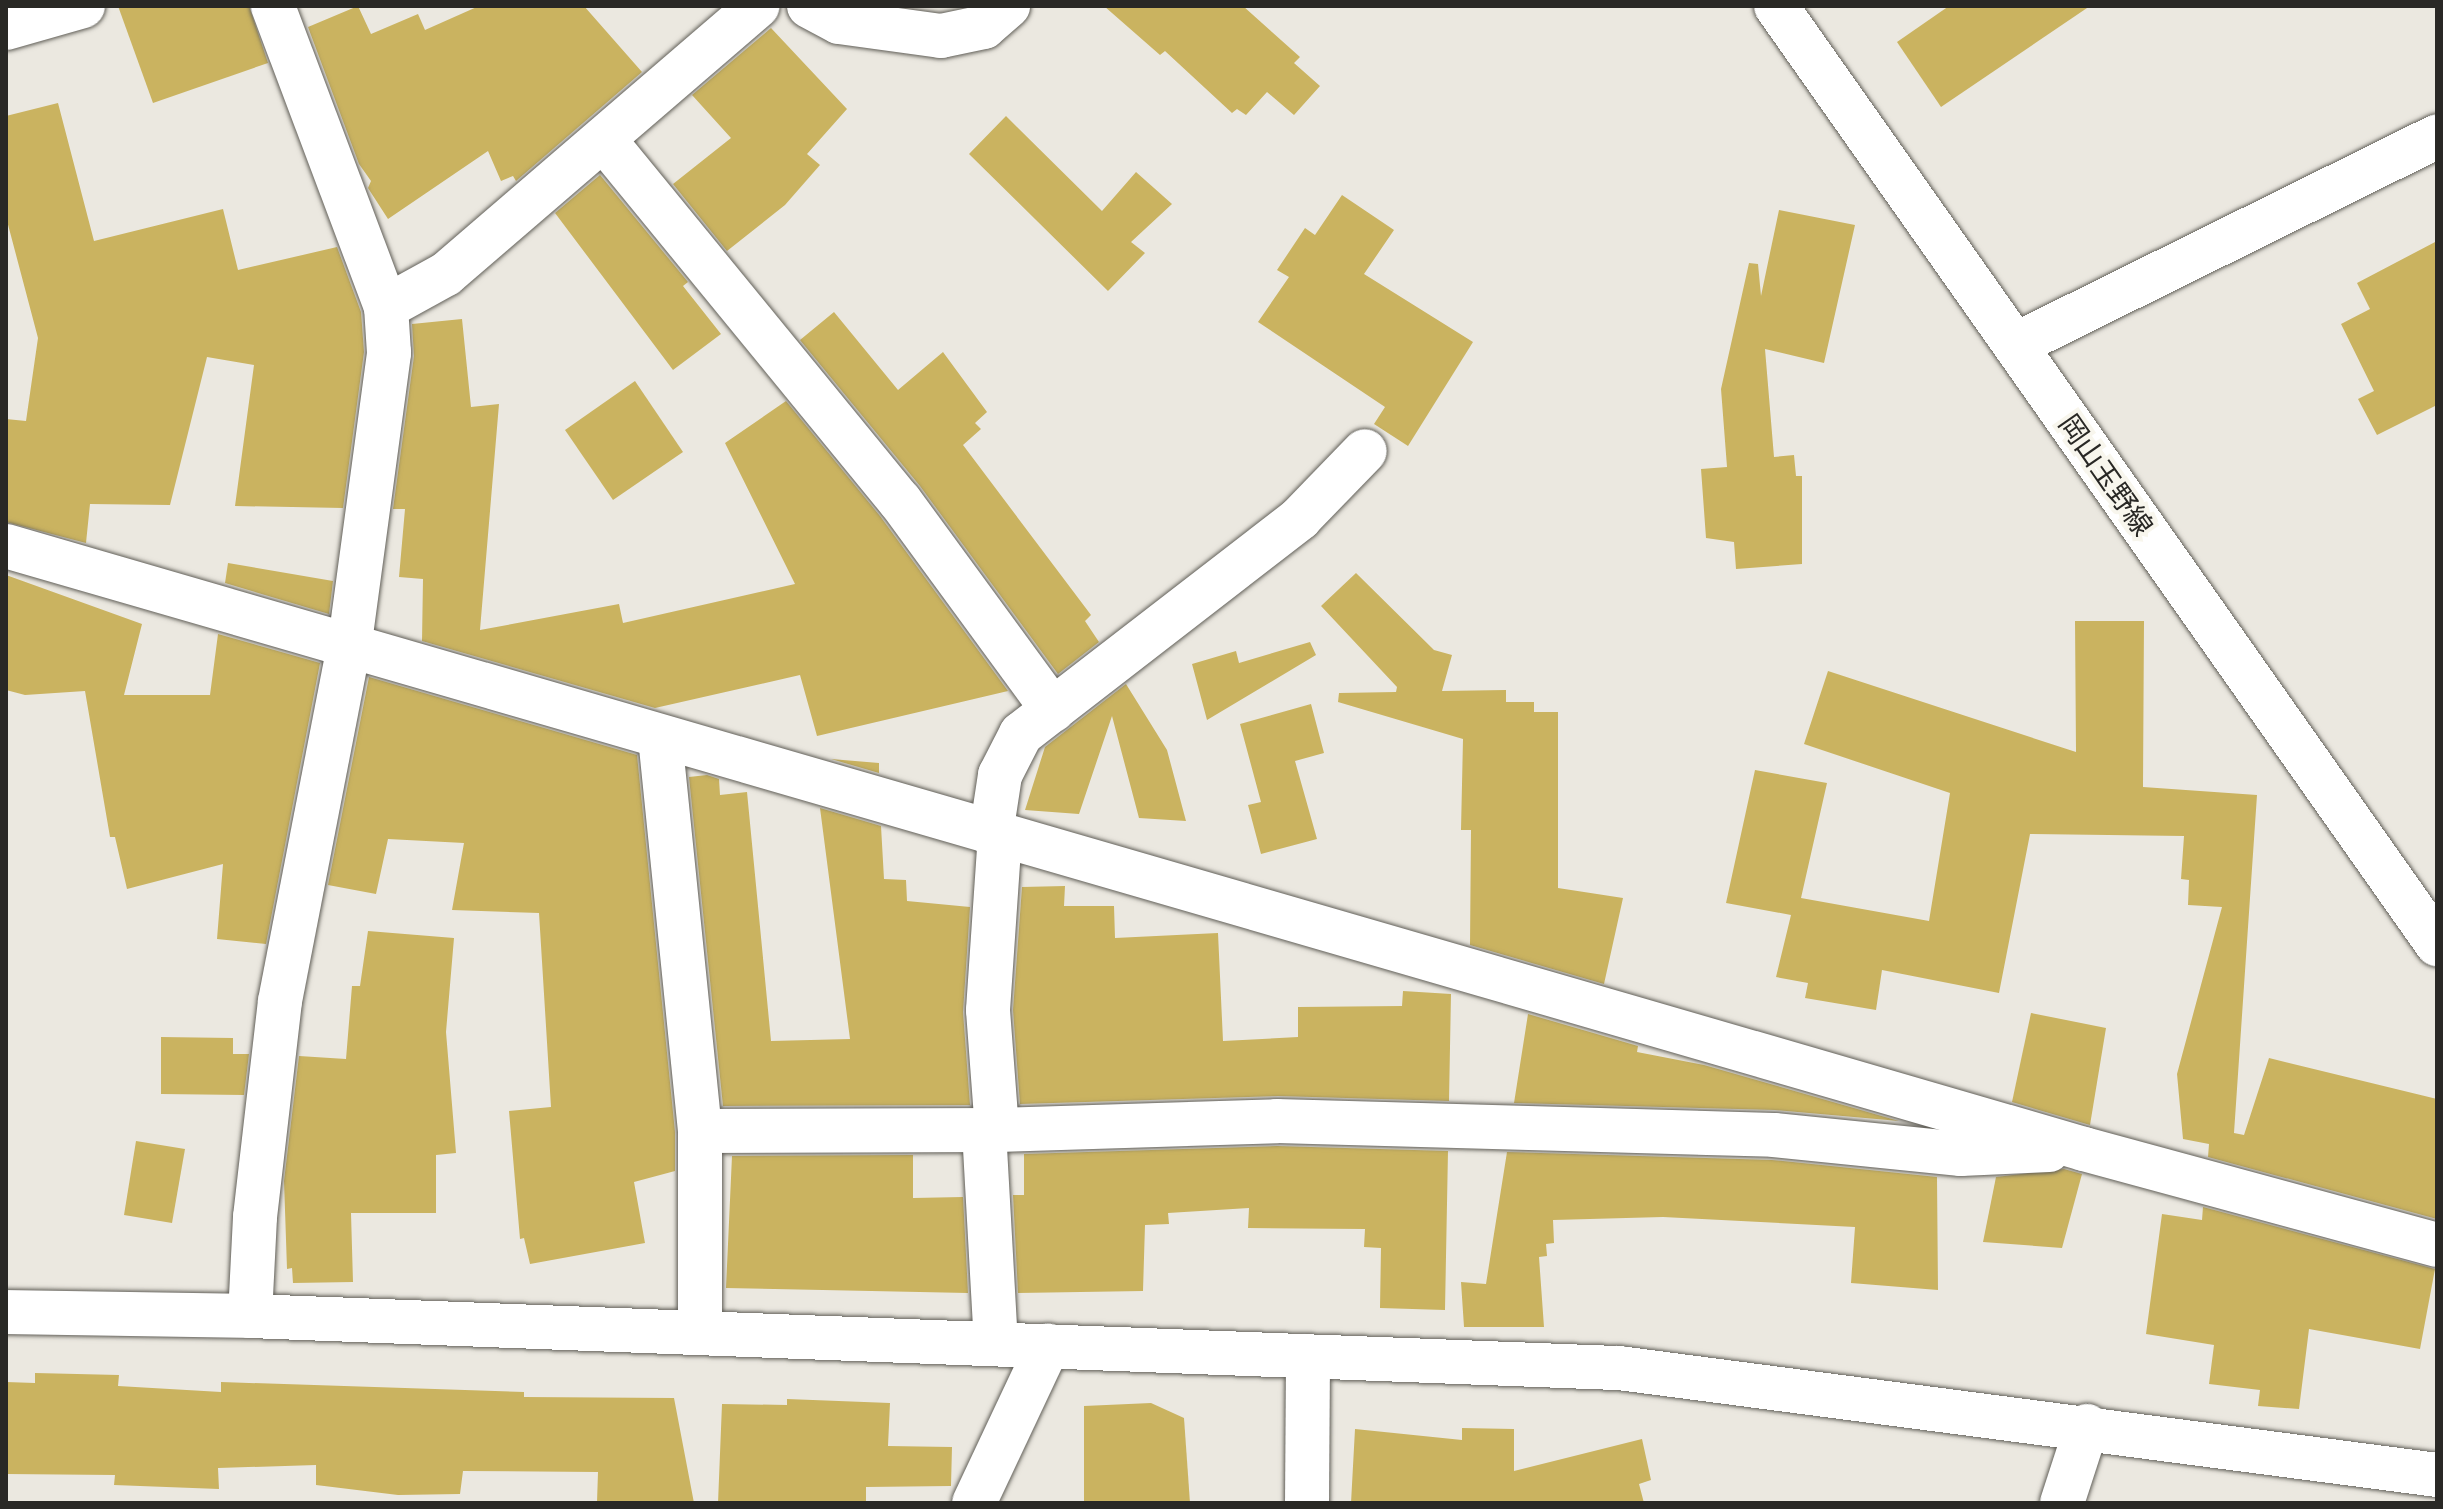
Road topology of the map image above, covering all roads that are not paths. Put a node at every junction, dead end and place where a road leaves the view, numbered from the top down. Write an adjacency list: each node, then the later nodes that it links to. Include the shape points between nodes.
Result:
1 (83, 6): 7 (street)
2 (273, 6): 10 (street)
3 (758, 6): 9 (street)
4 (809, 6): 5 (street, via 839,22 941,36 984,27)
5 (1008, 6)
6 (1776, 6): 11 (street, 岡山玉野線)
7 (6, 28)
8 (2437, 136): 11 (street)
9 (605, 141): 10 (street, via 446,274); 15 (street, via 900,501)
10 (386, 307): 14 (street, via 389,353)
11 (2015, 345): 18 (street, 岡山玉野線)
12 (1365, 451): 15 (street, via 1300,518)
13 (6, 546): 14 (street)
14 (350, 642): 16 (street); 24 (street, via 280,1001 255,1217)
15 (1053, 710): 17 (street, via 1021,734 1000,775)
16 (660, 737): 17 (street); 20 (street)
17 (996, 835): 19 (street, via 988,1010); 21 (street)
18 (2437, 944)
19 (991, 1130): 20 (street); 21 (street, via 1277,1121 1774,1135 1961,1154); 26 (street)
20 (700, 1131): 25 (street)
21 (2084, 1149): 22 (street)
22 (2437, 1245)
23 (6, 1312): 24 (street)
24 (250, 1316): 25 (street)
25 (700, 1333): 26 (street)
26 (996, 1344): 27 (street)
27 (1048, 1346): 28 (street); 31 (street)
28 (1308, 1356): 29 (street, via 1619,1368); 32 (street)
29 (2087, 1426): 30 (street); 33 (street)
30 (2437, 1475)
31 (974, 1503)
32 (1307, 1503)
33 (2062, 1503)

